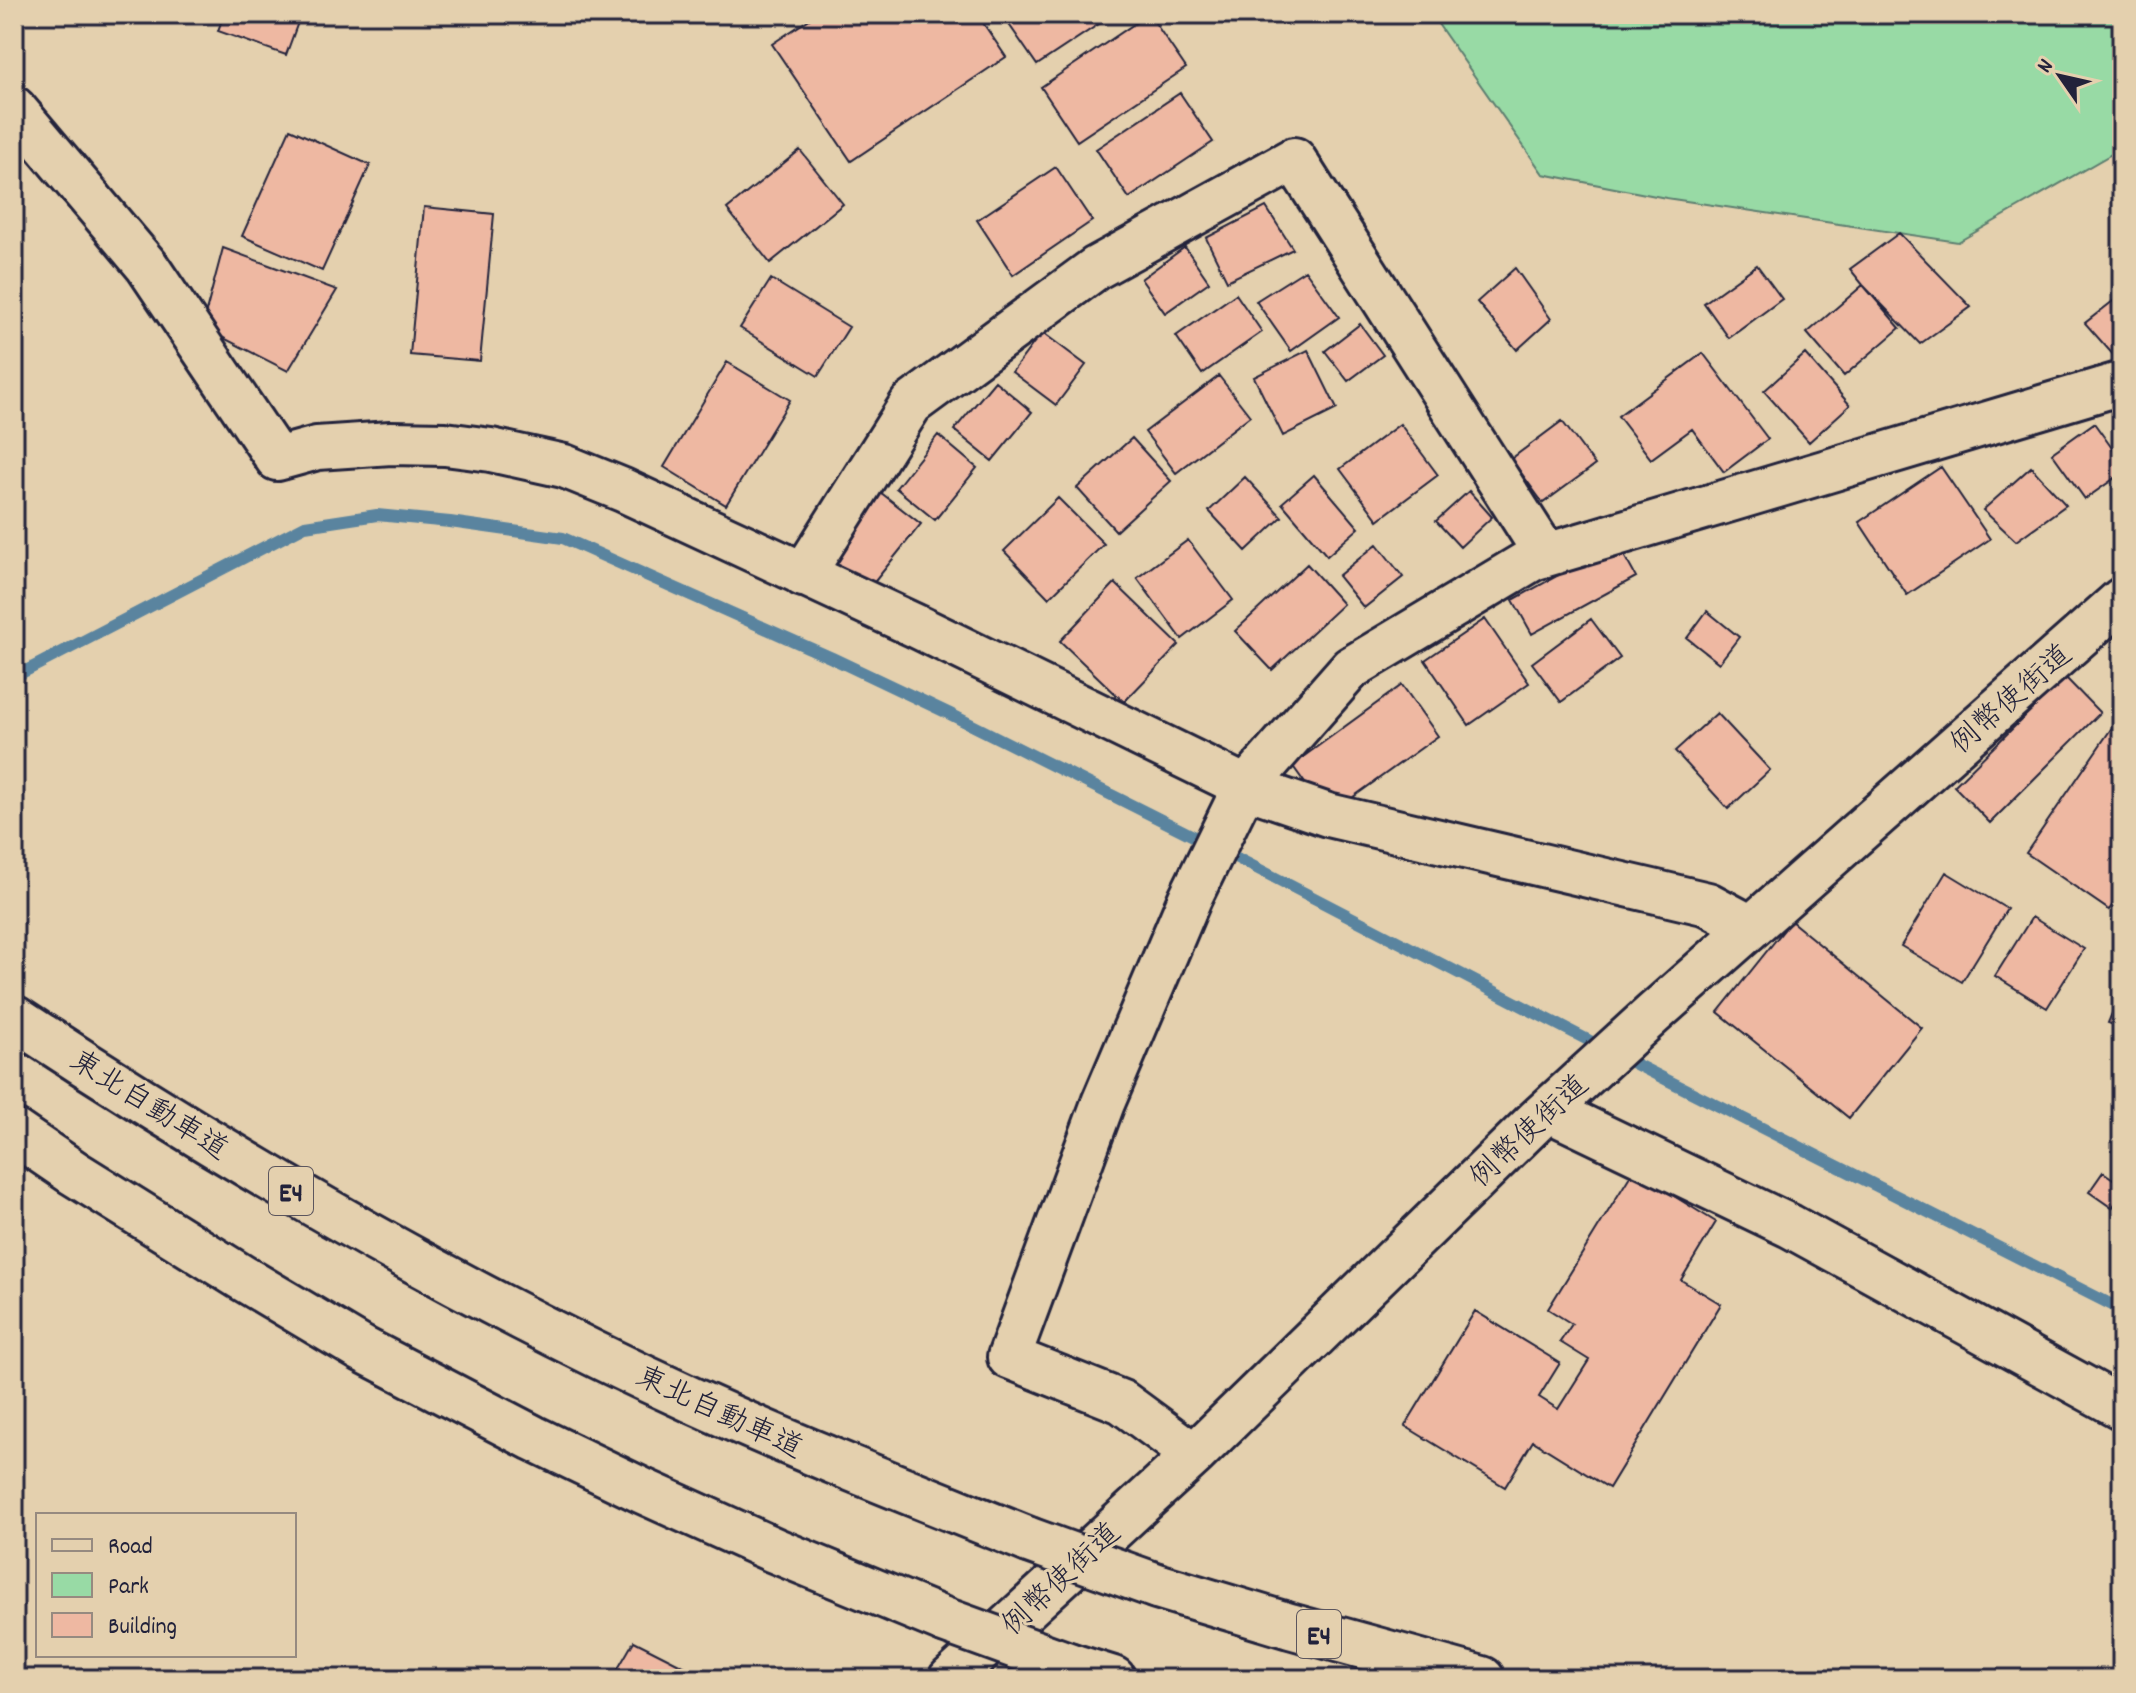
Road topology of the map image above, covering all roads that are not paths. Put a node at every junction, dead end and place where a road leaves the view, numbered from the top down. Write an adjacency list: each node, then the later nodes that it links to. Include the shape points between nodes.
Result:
1 (14, 108): 4 (street, via 147,266 277,459 317,448 391,443 491,450 564,466)
2 (2122, 383): 3 (street)
3 (1546, 555): 4 (street, via 1294,159 1096,268 911,404); 6 (street, via 1351,668)
4 (803, 575): 6 (street, via 918,627)
5 (2122, 599): 7 (street, 例幣使街道)
6 (1241, 795): 7 (street, via 1708,904); 12 (street, via 1190,898 1103,1103 1009,1357 1122,1402)
7 (1751, 927): 9 (street, 例幣使街道)
8 (14, 1018): 15 (highway, 東北自動車道 / E4, bridge, via 123,1090 411,1259 579,1346 823,1459 1157,1586)
9 (1557, 1102): 11 (street); 12 (street, 例幣使街道)
10 (14, 1132): 14 (highway, bridge, via 362,1349 533,1438 774,1550 944,1620)
11 (2122, 1408)
12 (1194, 1455): 13 (street, 例幣使街道)
13 (950, 1679)
14 (1113, 1679)
15 (1482, 1679)

